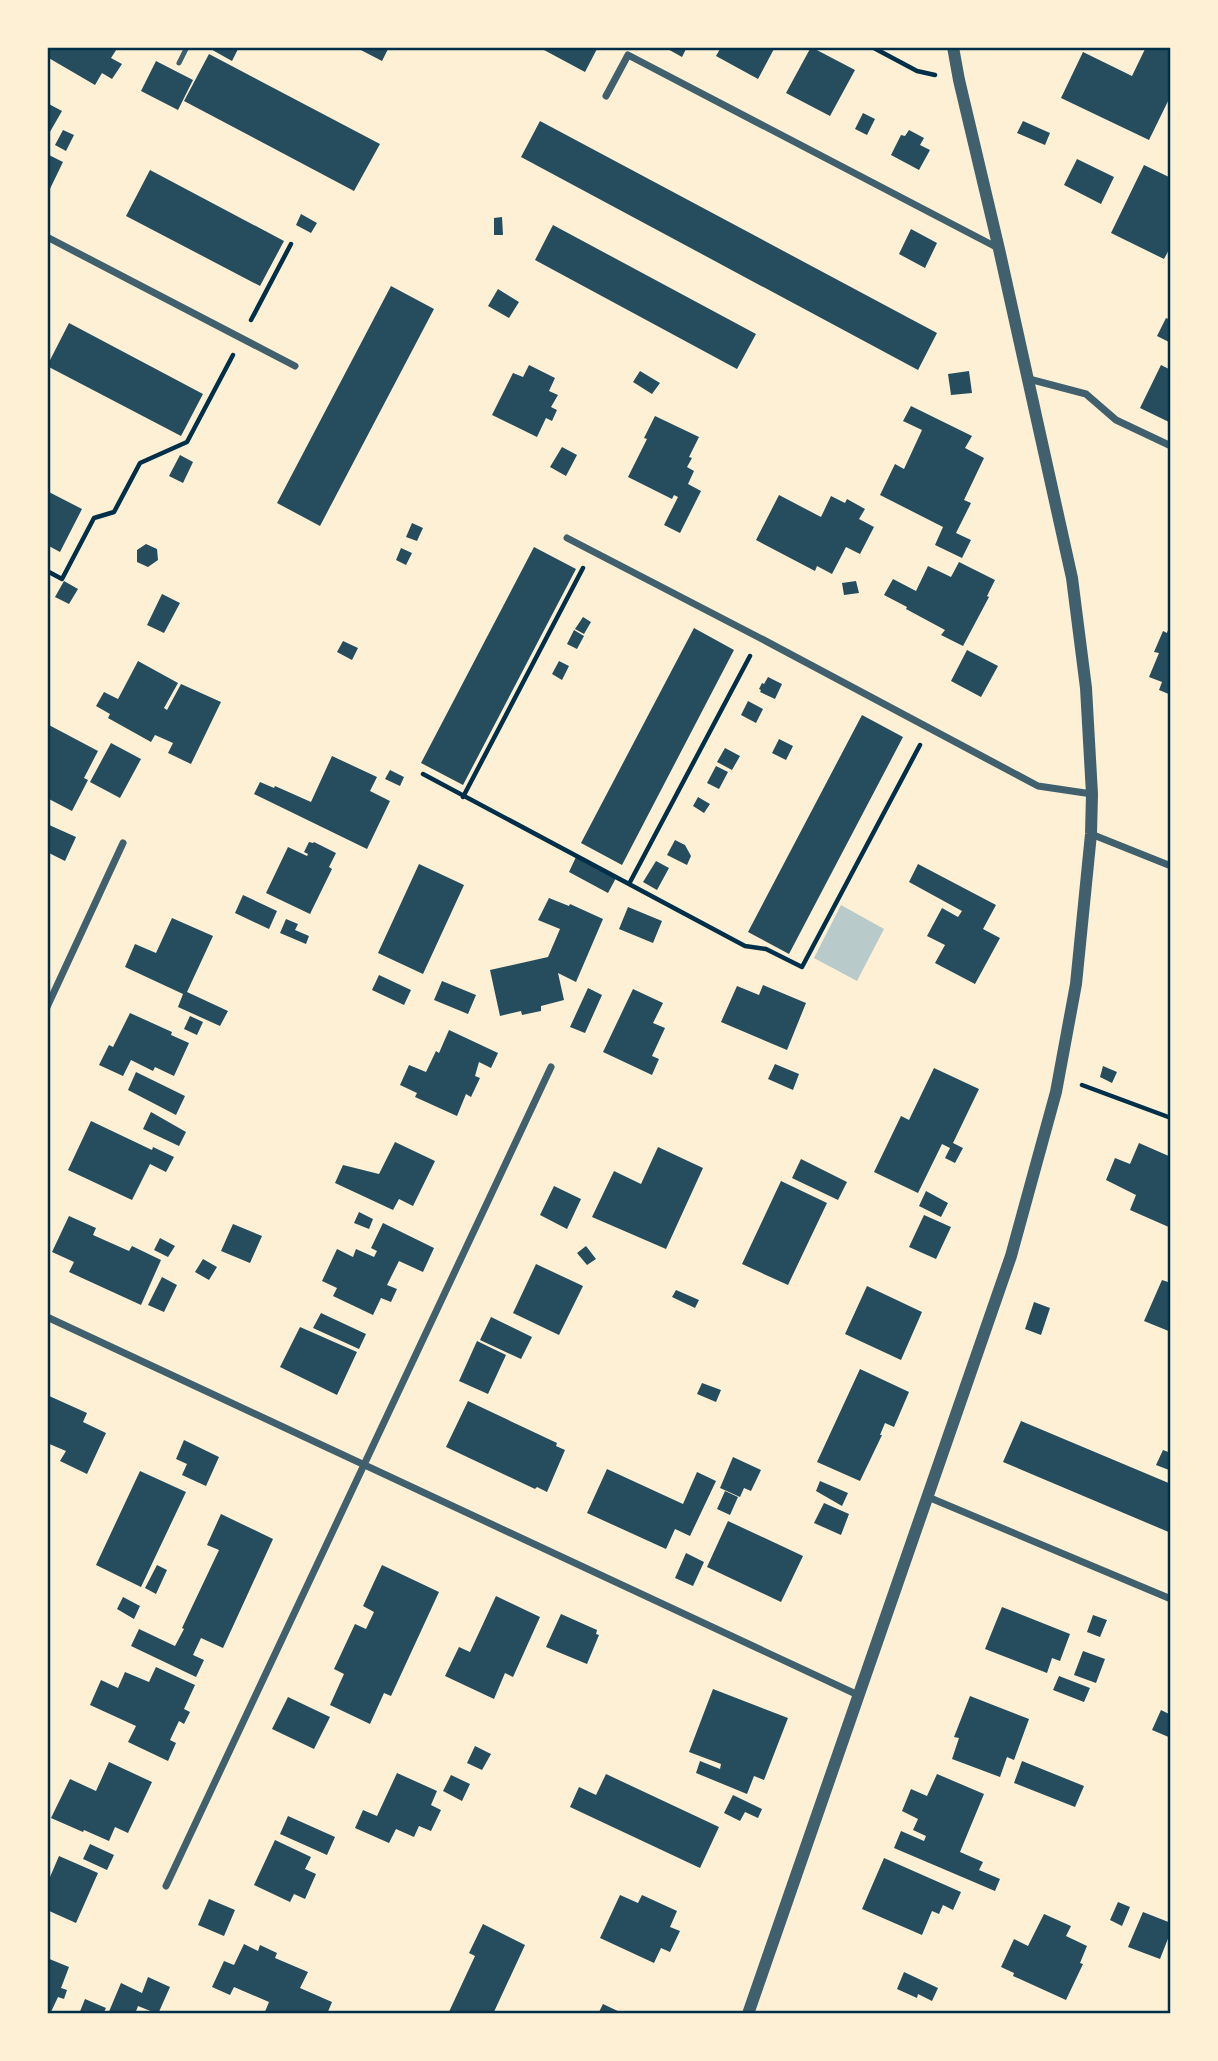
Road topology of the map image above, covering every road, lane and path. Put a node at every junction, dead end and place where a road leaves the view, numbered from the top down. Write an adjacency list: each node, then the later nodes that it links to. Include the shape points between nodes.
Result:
1 (187, 47): 4 (lane)
2 (872, 47): 5 (path, via 917,71)
3 (953, 47): 5 (street)
4 (179, 63)
5 (959, 80): 9 (street)
6 (606, 96): 9 (street, via 628,55)
7 (47, 237): 10 (street)
8 (291, 244): 10 (path)
9 (999, 248): 12 (street)
10 (242, 338): 11 (street); 16 (path, via 187,442 139,463 114,512 94,519 62,579)
11 (295, 366)
12 (1029, 380): 13 (street, via 1086,394 1116,419); 20 (street, via 1072,578)
13 (1171, 446)
14 (567, 538): 15 (street)
15 (592, 550): 17 (street); 21 (path)
16 (47, 571)
17 (760, 638): 18 (street); 25 (path)
18 (929, 728): 20 (street, via 1038,786); 25 (path, via 802,967 766,949 745,946)
19 (422, 774): 21 (path)
20 (1093, 794): 22 (street)
21 (463, 797): 25 (path)
22 (1091, 834): 24 (street); 28 (street, via 1076,984)
23 (123, 843): 26 (street)
24 (1171, 866)
25 (629, 884)
26 (47, 1007)
27 (551, 1067): 31 (street)
28 (1058, 1076): 29 (path); 32 (street, via 1011,1256)
29 (1171, 1118)
30 (47, 1317): 31 (street)
31 (364, 1465): 34 (street); 35 (street)
32 (928, 1497): 33 (street); 34 (street)
33 (1171, 1599)
34 (859, 1695): 36 (street)
35 (166, 1886)
36 (748, 2014)

